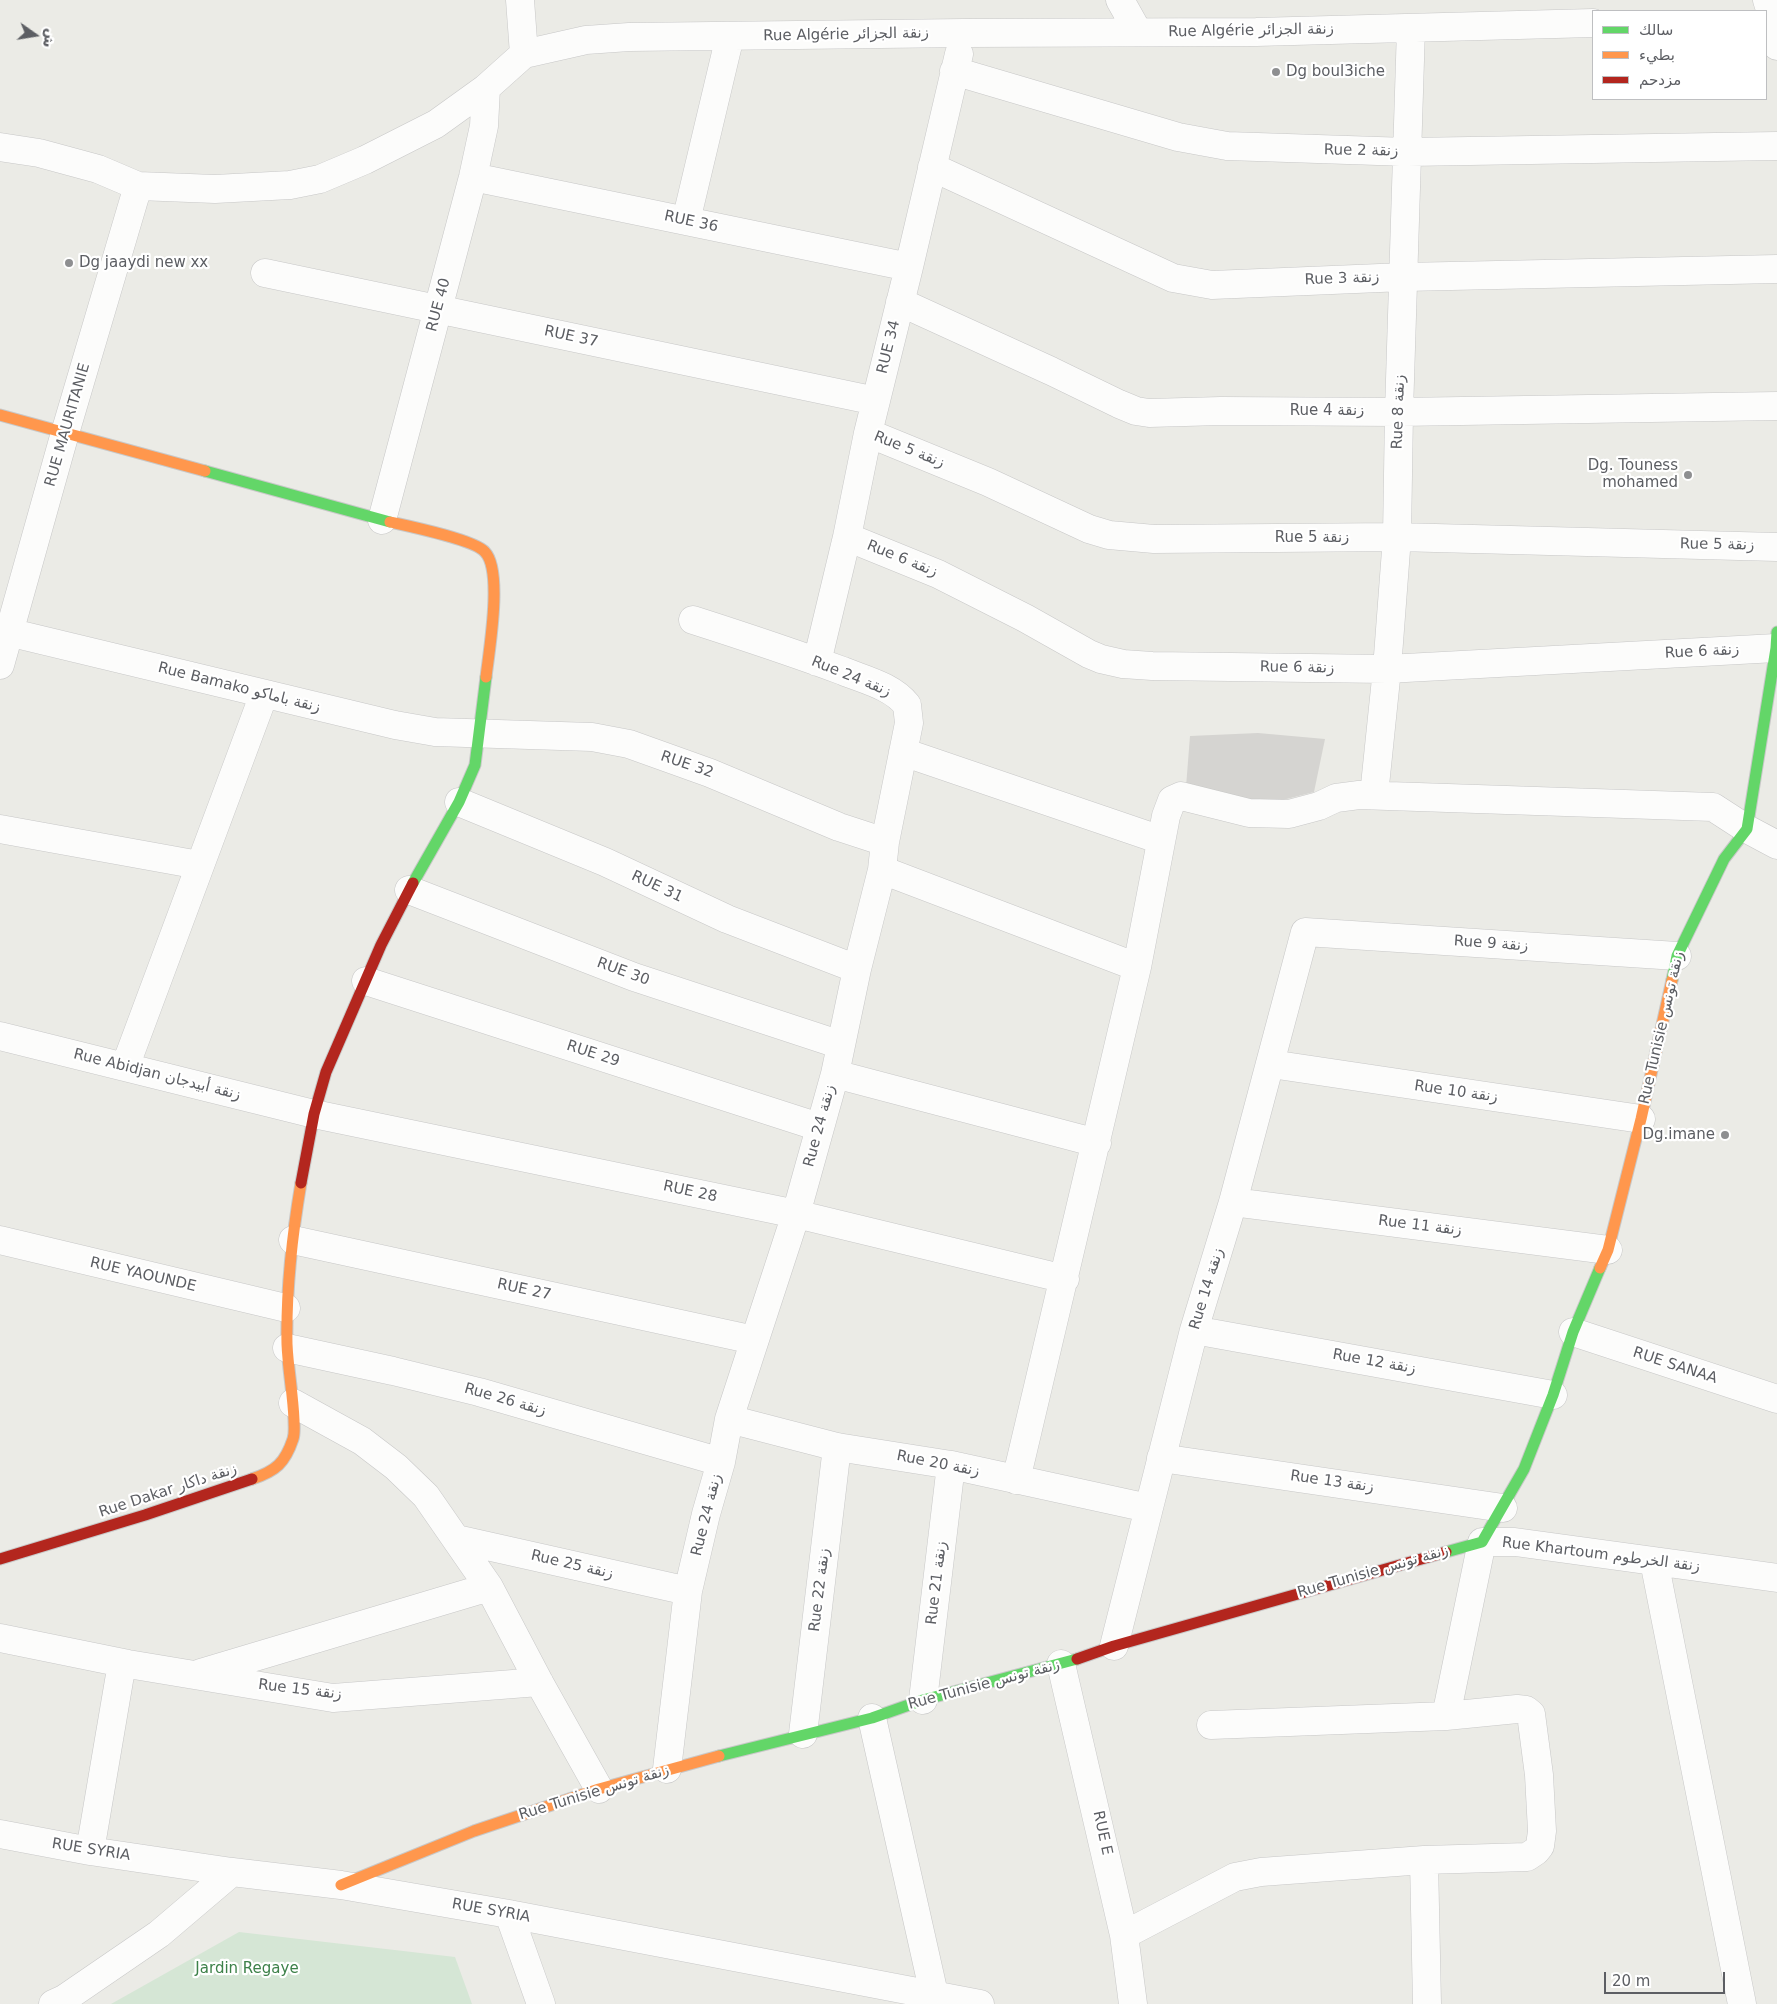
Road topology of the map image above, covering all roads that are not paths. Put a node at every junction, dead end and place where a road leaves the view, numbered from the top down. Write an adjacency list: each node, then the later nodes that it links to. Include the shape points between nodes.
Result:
1 (520, 0): 10 (street)
2 (1120, 0): 6 (street)
3 (1768, 13): 9 (street)
4 (1592, 23): 5 (street, Rue Algérie زنقة الجزائر)
5 (1411, 28): 6 (street, Rue Algérie زنقة الجزائر); 15 (street, Rue 8 زنقة)
6 (1138, 32): 7 (street, Rue Algérie زنقة الجزائر)
7 (964, 33): 8 (street, Rue Algérie زنقة الجزائر); 11 (street, RUE 34)
8 (730, 36): 10 (street, Rue Algérie زنقة الجزائر, via 586,40); 19 (street)
9 (1777, 46)
10 (524, 54): 12 (street, Rue Algérie زنقة الجزائر)
11 (954, 71): 15 (street, Rue 2 زنقة, via 1178,137 1227,146); 16 (street, RUE 34)
12 (486, 88): 17 (street, RUE 40, via 484,126); 18 (street, Rue Algérie زنقة الجزائر, via 436,124 320,179 290,186 215,189)
13 (1777, 146): 15 (street, Rue 2 زنقة)
14 (0, 147): 18 (street, via 98,168)
15 (1408, 152): 23 (street, Rue 8 زنقة)
16 (932, 167): 20 (street, RUE 34); 23 (street, Rue 3 زنقة, via 1173,278 1212,285)
17 (473, 176): 19 (street, RUE 36); 25 (street, RUE 40)
18 (138, 186): 30 (street, RUE MAURITANIE)
19 (686, 221): 20 (street, RUE 36)
20 (909, 267): 24 (street, RUE 34)
21 (1777, 269): 23 (street, Rue 3 زنقة)
22 (265, 274): 25 (street, RUE 37)
23 (1404, 277): 28 (street, Rue 8 زنقة)
24 (900, 302): 26 (street, RUE 34); 28 (street, Rue 4 زنقة, via 1136,411)
25 (439, 309): 26 (street, RUE 37); 32 (street, RUE 40)
26 (876, 401): 31 (street, RUE 34)
27 (1777, 406): 28 (street, Rue 4 زنقة)
28 (1399, 412): 34 (street, Rue 8 زنقة)
29 (0, 415): 30 (street, Rue Dakar زنقة داكار)
30 (65, 433): 32 (street, Rue Dakar زنقة داكار); 37 (street, RUE MAURITANIE)
31 (868, 433): 33 (street, RUE 34); 34 (street, Rue 5 زنقة, via 1109,535 1154,539)
32 (382, 520): 43 (street, Rue Dakar زنقة داكار, via 478,546 486,552 492,565 493,615)
33 (847, 537): 39 (street, RUE 34); 41 (street, Rue 6 زنقة, via 938,574 1101,659 1152,666)
34 (1397, 537): 35 (street, Rue 5 زنقة); 41 (street, Rue 8 زنقة)
35 (1777, 546)
36 (694, 620): 39 (street, Rue 24 زنقة)
37 (4, 631): 40 (street, RUE MAURITANIE); 42 (street, Rue Bamako زنقة باماكو)
38 (1777, 643): 41 (street, Rue 6 زنقة); 48 (street, Rue Tunisie زنقة تونس)
39 (817, 662): 44 (street, Rue 24 زنقة, via 883,687 905,702 909,723)
40 (0, 665)
41 (1387, 670): 45 (street, Rue 8 زنقة)
42 (264, 694): 43 (street, Rue Bamako زنقة باماكو, via 395,725 435,732); 52 (street)
43 (480, 734): 46 (street, Rue Dakar زنقة داكار, via 475,765); 50 (street, RUE 32, via 592,736 629,744)
44 (903, 752): 49 (street); 50 (street, Rue 24 زنقة)
45 (1374, 795): 48 (street, via 1712,807); 49 (street, via 1336,798 1289,814 1249,813 1185,795 1176,797 1169,806)
46 (459, 802): 54 (street, Rue Dakar زنقة داكار); 58 (street, RUE 31, via 596,858 727,919)
47 (0, 829): 52 (street)
48 (1747, 829): 51 (street); 56 (street, Rue Tunisie زنقة تونس, via 1724,859)
49 (1161, 840): 57 (street)
50 (885, 842): 53 (street, Rue 24 زنقة)
51 (1777, 845)
52 (199, 865): 63 (street)
53 (882, 870): 57 (street); 58 (street, Rue 24 زنقة)
54 (409, 890): 59 (street, Rue Dakar زنقة داكار); 61 (street, RUE 30, via 634,977)
55 (1305, 932): 56 (street, Rue 9 زنقة); 62 (street, Rue 14 زنقة)
56 (1677, 956): 66 (street, Rue Tunisie زنقة تونس)
57 (1138, 968): 68 (street)
58 (857, 969): 61 (street, Rue 24 زنقة)
59 (366, 982): 65 (street, Rue Dakar زنقة داكار, via 326,1072); 67 (street, RUE 29)
60 (0, 1036): 63 (street, Rue Abidjan زنقة أبيدجان)
61 (840, 1045): 64 (street, Rue 24 زنقة)
62 (1271, 1064): 66 (street, Rue 10 زنقة); 69 (street, Rue 14 زنقة)
63 (124, 1067): 65 (street, Rue Abidjan زنقة أبيدجان)
64 (834, 1074): 67 (street, Rue 24 زنقة); 68 (street)
65 (314, 1114): 70 (street, RUE 28); 72 (street, Rue Dakar زنقة داكار)
66 (1640, 1119): 73 (street, Rue Tunisie زنقة تونس)
67 (820, 1127): 70 (street, Rue 24 زنقة)
68 (1097, 1143): 74 (street)
69 (1233, 1202): 73 (street, Rue 11 زنقة); 76 (street, Rue 14 زنقة)
70 (796, 1214): 74 (street, RUE 28); 78 (street, Rue 24 زنقة)
71 (0, 1240): 75 (street, RUE YAOUNDE)
72 (293, 1240): 75 (street, Rue Dakar زنقة داكار); 78 (street, RUE 27)
73 (1608, 1250): 77 (street, Rue Tunisie زنقة تونس)
74 (1065, 1279): 88 (street)
75 (286, 1308): 79 (street, Rue Dakar زنقة داكار)
76 (1194, 1330): 80 (street, Rue 12 زنقة); 85 (street, Rue 14 زنقة)
77 (1573, 1332): 80 (street, Rue Tunisie زنقة تونس); 81 (street, RUE SANAA)
78 (754, 1340): 83 (street, Rue 24 زنقة)
79 (287, 1348): 82 (street, Rue Dakar زنقة داكار); 86 (street, Rue 26 زنقة, via 479,1392)
80 (1553, 1395): 90 (street, Rue Tunisie زنقة تونس, via 1524,1470)
81 (1777, 1399)
82 (293, 1403): 91 (street, via 362,1441 396,1467 426,1496); 93 (street, Rue Dakar زنقة داكار, via 294,1436 290,1448 281,1464 267,1474)
83 (730, 1419): 84 (street, Rue 20 زنقة); 86 (street, Rue 24 زنقة)
84 (837, 1447): 87 (street, Rue 20 زنقة); 108 (street, Rue 22 زنقة)
85 (1161, 1458): 89 (street, Rue 14 زنقة); 90 (street, Rue 13 زنقة)
86 (721, 1462): 97 (street, Rue 24 زنقة)
87 (951, 1465): 88 (street, Rue 20 زنقة); 104 (street, Rue 21 زنقة)
88 (1016, 1480): 89 (street, Rue 20 زنقة)
89 (1148, 1508): 99 (street, Rue 14 زنقة)
90 (1502, 1508): 92 (street, Rue Tunisie زنقة تونس)
91 (456, 1539): 96 (street); 97 (street, Rue 25 زنقة)
92 (1482, 1542): 94 (street, Rue Khartoum زنقة الخرطوم, via 1515,1542); 99 (street, Rue Tunisie زنقة تونس); 105 (street, Rue Khartoum زنقة الخرطوم)
93 (0, 1559)
94 (1654, 1561): 95 (street, Rue Khartoum زنقة الخرطوم); 124 (street)
95 (1777, 1578)
96 (489, 1587): 102 (street); 103 (street)
97 (688, 1591): 109 (street, Rue 24 زنقة)
98 (0, 1638): 100 (street, Rue 15 زنقة)
99 (1114, 1646): 101 (street, Rue Tunisie زنقة تونس)
100 (122, 1662): 102 (street, Rue 15 زنقة); 112 (street)
101 (1061, 1664): 104 (street, Rue Tunisie زنقة تونس); 117 (street, RUE E)
102 (195, 1675): 103 (street, Rue 15 زنقة, via 333,1698)
103 (539, 1682): 110 (street)
104 (923, 1700): 106 (street, Rue Tunisie زنقة تونس)
105 (1446, 1716): 107 (street); 113 (street, via 1517,1709 1531,1714 1539,1775 1540,1846 1527,1856)
106 (872, 1718): 108 (street, Rue Tunisie زنقة تونس); 118 (street)
107 (1210, 1725)
108 (803, 1734): 109 (street, Rue Tunisie زنقة تونس)
109 (667, 1769): 110 (street, Rue Tunisie زنقة تونس)
110 (599, 1789): 115 (street, Rue Tunisie زنقة تونس, via 474,1831)
111 (0, 1834): 112 (street, RUE SYRIA)
112 (90, 1851): 114 (street, RUE SYRIA)
113 (1424, 1860): 117 (street, via 1261,1872 1235,1877); 123 (street)
114 (232, 1872): 115 (street, RUE SYRIA); 119 (street, via 159,1934)
115 (341, 1885): 116 (street, RUE SYRIA)
116 (509, 1914): 118 (street, RUE SYRIA); 120 (street)
117 (1124, 1936): 122 (street, RUE E)
118 (934, 1994): 121 (street, RUE SYRIA)
119 (53, 2004)
120 (541, 2004)
121 (980, 2004)
122 (1133, 2004)
123 (1426, 2004)
124 (1742, 2004)

